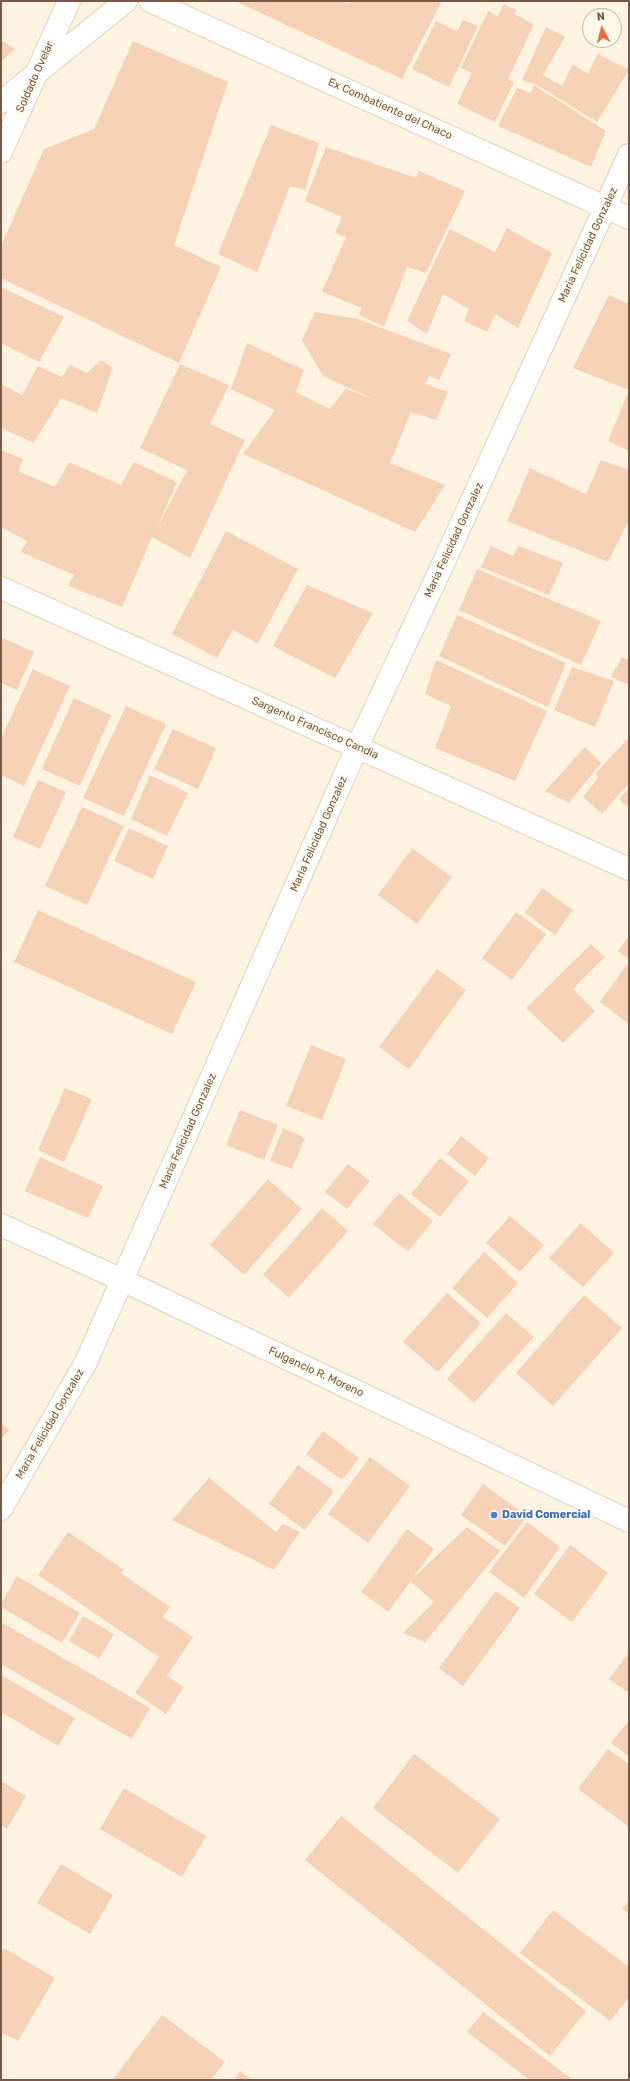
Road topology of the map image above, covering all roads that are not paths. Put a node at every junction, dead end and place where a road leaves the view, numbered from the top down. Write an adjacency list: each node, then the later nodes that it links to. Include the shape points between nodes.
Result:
1 (68, 1): 4 (street, Soldado Ovelar)
2 (126, 1): 4 (street)
3 (150, 1): 8 (street, Ex Combatiente del Chaco)
4 (37, 72): 5 (street); 6 (street, Soldado Ovelar)
5 (1, 102)
6 (1, 152)
7 (629, 155): 8 (street, Maria Felicidad Gonzalez)
8 (605, 207): 9 (street, Ex Combatiente del Chaco); 11 (street, Maria Felicidad Gonzalez)
9 (629, 218)
10 (1, 588): 11 (street, Sargento Francisco Candia)
11 (357, 747): 12 (street, Sargento Francisco Candia); 14 (street, Maria Felicidad Gonzalez)
12 (629, 869)
13 (1, 1226): 14 (street, Fulgencio R. Moreno)
14 (122, 1280): 15 (street, Maria Felicidad Gonzalez, via 86,1362); 16 (street, Fulgencio R. Moreno)
15 (1, 1509)
16 (629, 1521)

